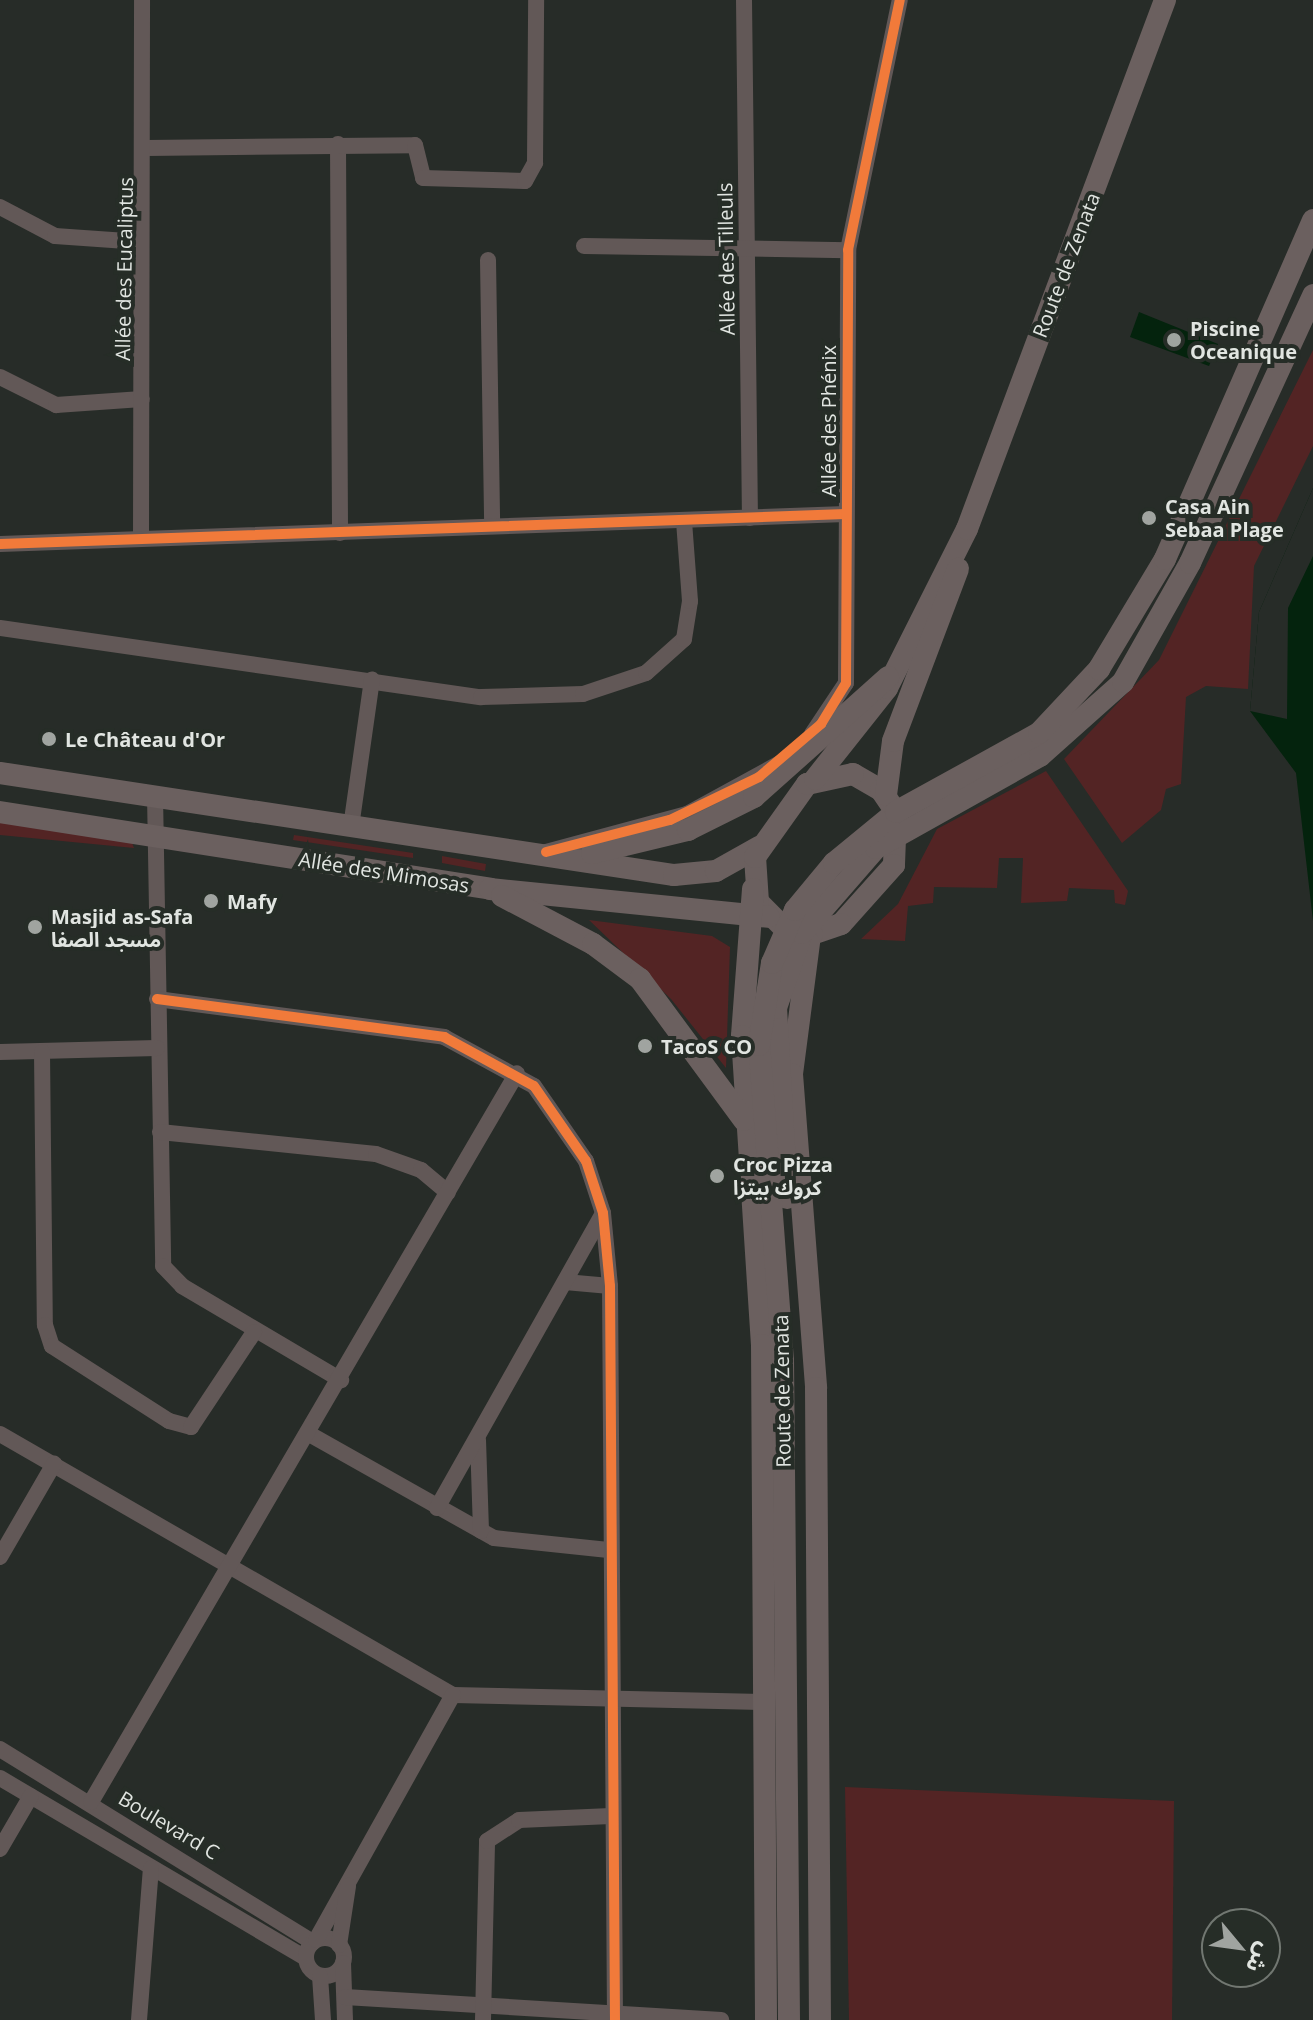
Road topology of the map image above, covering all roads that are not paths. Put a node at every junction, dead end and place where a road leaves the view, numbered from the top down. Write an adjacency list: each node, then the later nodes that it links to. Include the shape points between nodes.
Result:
1 (142, 0): 7 (street, Allée des Eucaliptus)
2 (536, 0): 6 (street, via 535,163 525,181 428,180 419,146)
3 (744, 0): 12 (street, Allée des Tilleuls)
4 (900, 0): 13 (street, Allée des Phénix)
5 (1165, 0): 22 (main road, Route de Zenata)
6 (338, 144): 7 (street); 23 (street)
7 (146, 148): 10 (street, Allée des Eucaliptus)
8 (0, 207): 10 (street, via 55,236)
9 (1313, 220): 33 (main road, via 1165,559 1113,649 1039,733)
10 (141, 242): 17 (street, Allée des Eucaliptus)
11 (584, 246): 12 (street)
12 (746, 249): 13 (street); 19 (street, Allée des Tilleuls)
13 (848, 250): 18 (street, Allée des Phénix)
14 (488, 260): 21 (street)
15 (1313, 295): 33 (main road, via 1190,563 1123,682 1040,756)
16 (0, 377): 17 (street, via 56,405)
17 (142, 399): 24 (street, Allée des Eucaliptus)
18 (845, 514): 19 (street); 37 (street, Allée des Phénix, via 846,683 821,724 780,763 687,814)
19 (750, 518): 20 (street)
20 (684, 521): 21 (street); 28 (street, via 686,631 673,653 646,673 583,694 535,699)
21 (492, 525): 23 (street)
22 (967, 529): 27 (main road, Route de Zenata); 33 (main road, Route de Zenata, via 941,624 893,741)
23 (340, 533): 24 (street)
24 (141, 538): 25 (street)
25 (0, 544)
26 (0, 628): 28 (street)
27 (896, 672): 30 (main road, Route de Zenata); 37 (main road, via 754,797 655,841)
28 (372, 679): 34 (street)
29 (0, 773): 31 (main road, Allée des Mimosas)
30 (815, 779): 33 (main road, via 853,774); 36 (main road, Route de Zenata)
31 (155, 795): 34 (main road, Allée des Mimosas); 35 (street)
32 (0, 812): 35 (main road, Allée des Mimosas)
33 (894, 813): 39 (main road, Route de Zenata, via 834,863); 39 (main road, via 894,865 841,924)
34 (351, 827): 37 (main road, Allée des Mimosas)
35 (154, 835): 38 (main road, Allée des Mimosas); 40 (street)
36 (759, 847): 37 (main road, Allée des Mimosas, via 728,867 688,875); 39 (main road, Route de Zenata, via 753,889)
37 (556, 854)
38 (490, 889): 39 (main road, Allée des Mimosas); 45 (main road, via 593,944 640,979)
39 (784, 926): 45 (main road, Route de Zenata, via 742,1036); 85 (main road, Route de Zenata, via 759,1045 783,1361); 86 (main road, Route de Zenata, via 774,1044 794,1313); 87 (main road, Route de Zenata, via 816,1388)
40 (157, 999): 41 (street); 44 (street, via 410,1028 478,1050)
41 (157, 1048): 43 (street); 46 (street)
42 (0, 1052): 43 (street)
43 (42, 1052): 51 (street, via 45,1325 52,1346 191,1427)
44 (517, 1073): 47 (street); 48 (street, via 569,1130)
45 (747, 1123): 64 (main road, Route de Zenata, via 762,1345)
46 (160, 1132): 47 (street, via 376,1154 421,1170); 51 (street, via 163,1266)
47 (448, 1193): 52 (street)
48 (603, 1213): 49 (street); 50 (street)
49 (565, 1282): 50 (street); 55 (street)
50 (610, 1286): 59 (street)
51 (254, 1332): 52 (street)
52 (341, 1380): 54 (street)
53 (0, 1434): 56 (street)
54 (311, 1435): 57 (street); 61 (street)
55 (478, 1438): 57 (street); 58 (street)
56 (54, 1464): 60 (street); 61 (street)
57 (437, 1508): 58 (street)
58 (481, 1531): 59 (street, via 512,1541)
59 (608, 1550): 63 (street)
60 (0, 1557)
61 (230, 1564): 62 (street); 68 (street)
62 (453, 1695): 63 (street); 72 (street)
63 (609, 1700): 64 (street); 69 (street)
64 (762, 1702): 84 (main road, Route de Zenata)
65 (0, 1749): 68 (street, Boulevard C)
66 (0, 1778): 67 (street)
67 (31, 1796): 70 (street); 71 (street)
68 (91, 1802): 74 (street, Boulevard C)
69 (611, 1816): 78 (street, via 519,1820 487,1841); 79 (street)
70 (0, 1849)
71 (151, 1868): 74 (street); 80 (street)
72 (349, 1877): 73 (street); 74 (street)
73 (339, 1945): 74 (street); 75 (street)
74 (311, 1947): 76 (street)
75 (343, 1963): 76 (street); 77 (street)
76 (320, 1976): 81 (street)
77 (345, 1997): 78 (street); 82 (street)
78 (483, 2013): 79 (street)
79 (616, 2017): 83 (street)
80 (139, 2020)
81 (323, 2020)
82 (345, 2020)
83 (721, 2020)
84 (766, 2020)
85 (789, 2020)
86 (801, 2020)
87 (820, 2020)

